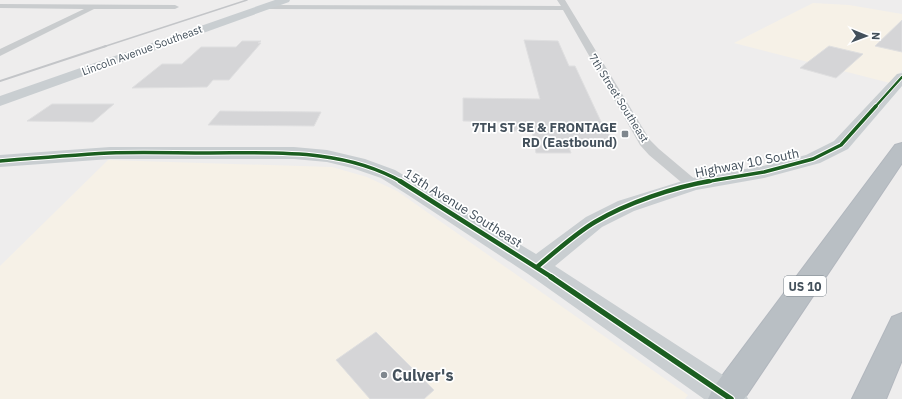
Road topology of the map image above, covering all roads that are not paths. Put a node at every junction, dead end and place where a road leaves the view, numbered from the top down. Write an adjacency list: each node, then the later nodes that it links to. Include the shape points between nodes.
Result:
1 (107, 0): 5 (street)
2 (284, 0): 7 (street, Lincoln Avenue Southeast)
3 (562, 4): 7 (street); 13 (street, 7th Street Southeast, via 645,142)
4 (0, 6): 5 (street)
5 (94, 7): 6 (street); 8 (street)
6 (175, 7)
7 (266, 7): 10 (street, Lincoln Avenue Southeast)
8 (0, 53)
9 (902, 77): 13 (street, Highway 10 South, via 841,145 813,159 764,172)
10 (0, 101)
11 (902, 149): 16 (highway, US 10)
12 (0, 161): 14 (street, 15th Avenue Southeast, via 110,153 294,153 327,156 358,163 388,174)
13 (692, 184): 14 (street, Highway 10 South, via 626,206 594,222)
14 (537, 267): 16 (street, 15th Avenue Southeast)
15 (902, 325): 17 (highway)
16 (728, 398)
17 (869, 399)

